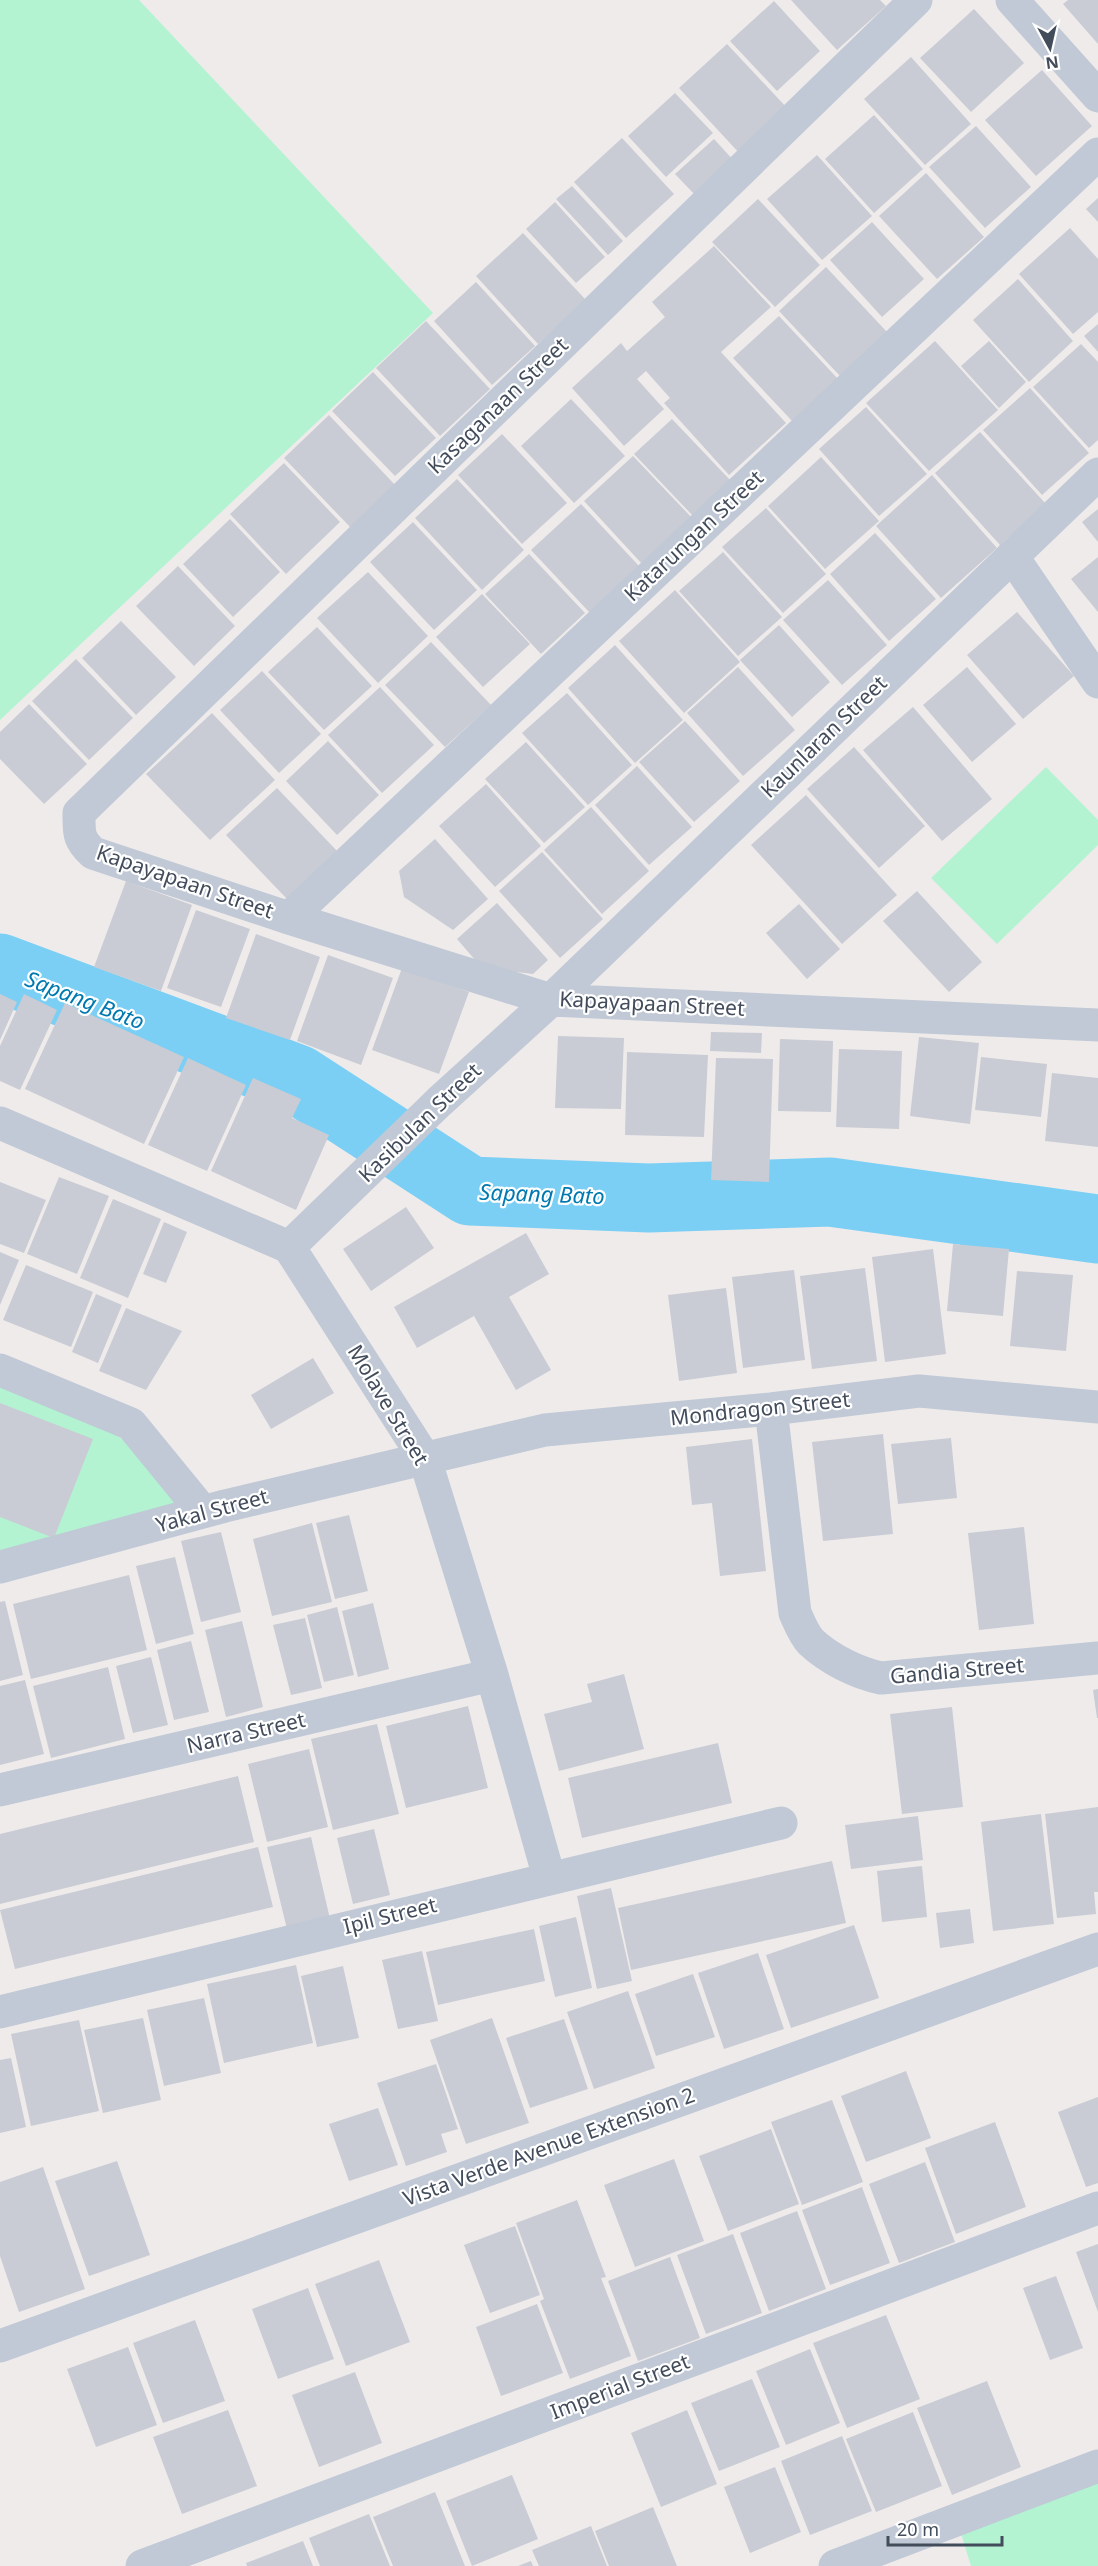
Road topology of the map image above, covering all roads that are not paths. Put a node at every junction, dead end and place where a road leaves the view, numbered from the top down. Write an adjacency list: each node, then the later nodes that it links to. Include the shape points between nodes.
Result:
1 (916, 0): 8 (street, Kasaganaan Street)
2 (1012, 0): 3 (street)
3 (1098, 96)
4 (1098, 154): 9 (street, Katarungan Street)
5 (1098, 474): 6 (street, Kaunlaran Street)
6 (1012, 556): 7 (street); 10 (street, Kaunlaran Street)
7 (1098, 681)
8 (79, 813): 9 (street, Kapayapaan Street, via 82,843 93,853)
9 (289, 918): 10 (street, Kapayapaan Street)
10 (551, 1000): 11 (street, Kapayapaan Street); 13 (street, Kasibulan Street)
11 (1098, 1025)
12 (0, 1123): 13 (street)
13 (289, 1247): 17 (street, Molave Street)
14 (0, 1370): 18 (street, via 131,1424)
15 (1098, 1407): 16 (street, Mondragon Street, via 919,1391)
16 (771, 1409): 17 (street, Mondragon Street, via 545,1430); 20 (street, Gandia Street, via 795,1613 809,1641 866,1675 881,1678)
17 (425, 1459): 18 (street, Yakal Street); 21 (street, Molave Street)
18 (203, 1512): 19 (street, Yakal Street)
19 (0, 1567)
20 (1098, 1658)
21 (492, 1675): 22 (street, Narra Street); 24 (street, Molave Street)
22 (0, 1790)
23 (781, 1823): 24 (street, Ipil Street)
24 (549, 1877): 26 (street, Ipil Street)
25 (1098, 1948): 28 (street, Vista Verde Avenue Extension 2)
26 (0, 2012)
27 (1098, 2208): 30 (street, Imperial Street)
28 (0, 2346)
29 (1098, 2466): 31 (street)
30 (142, 2566)
31 (835, 2566)

